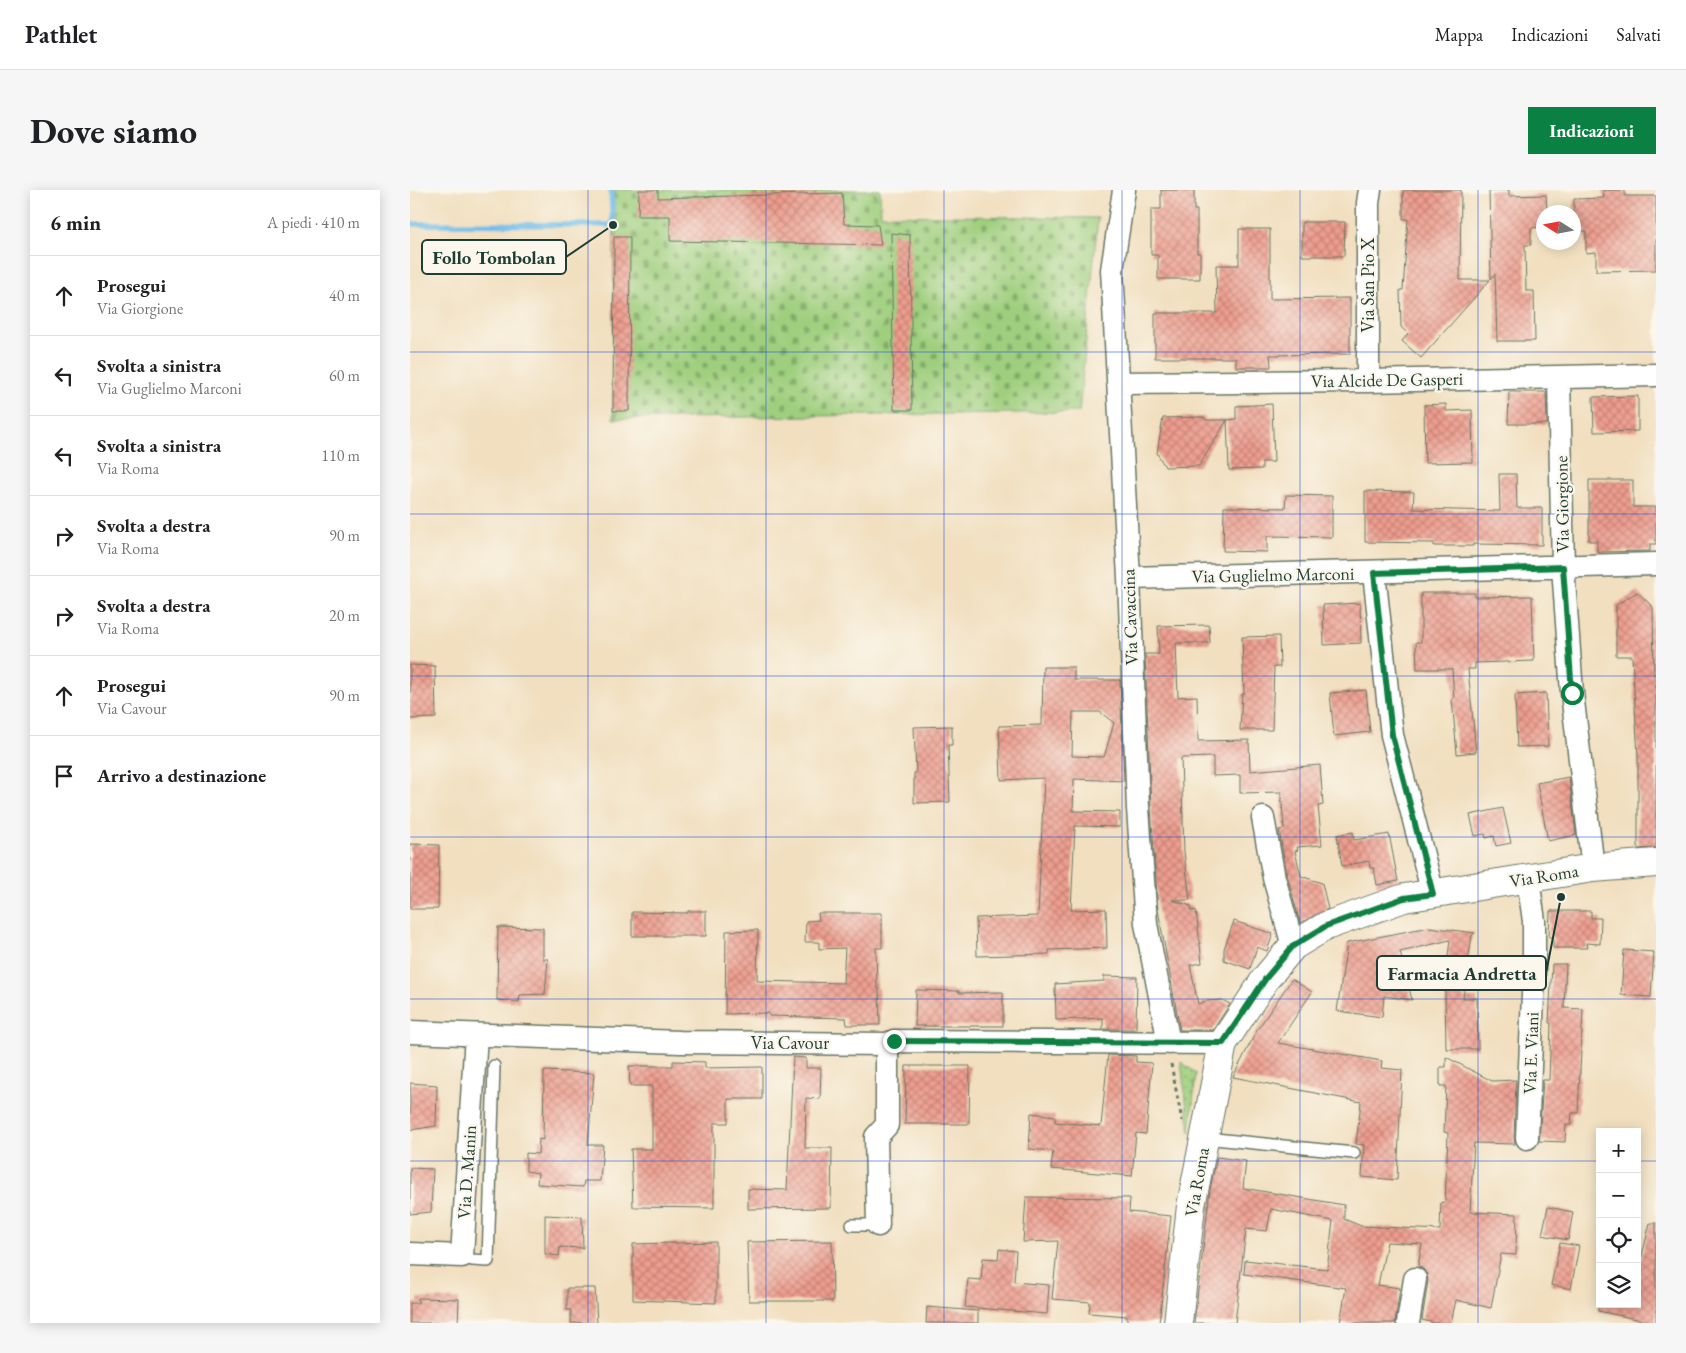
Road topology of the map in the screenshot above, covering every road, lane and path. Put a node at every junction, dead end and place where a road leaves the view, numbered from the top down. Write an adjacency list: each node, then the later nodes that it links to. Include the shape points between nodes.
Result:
1 (1124, 190): 6 (street, Via Cavaccina, via 1112,270)
2 (1370, 190): 5 (street, Via San Pio X)
3 (1656, 375): 4 (street, Via Alcide De Gasperi)
4 (1560, 378): 5 (street, Via Alcide De Gasperi); 8 (street, Via Giorgione)
5 (1368, 381): 6 (street, Via Alcide De Gasperi)
6 (1118, 383): 10 (street, Via Cavaccina)
7 (1656, 564): 8 (street, Via Guglielmo Marconi)
8 (1563, 567): 9 (street, Via Guglielmo Marconi); 13 (street, Via Giorgione, via 1572,693)
9 (1374, 573): 10 (street, Via Guglielmo Marconi); 15 (street, via 1392,735)
10 (1129, 578): 19 (street, Via Cavaccina, via 1146,924)
11 (1263, 818): 16 (street, via 1274,878)
12 (1656, 863): 13 (main road, Via Roma)
13 (1593, 868): 14 (main road, Via Roma)
14 (1528, 879): 15 (main road, Via Roma); 24 (street, Via E. Viani, via 1534,921 1534,971)
15 (1433, 894): 16 (main road, Via Roma, via 1404,898 1326,926)
16 (1293, 946): 20 (main road, Via Roma, via 1266,978)
17 (410, 1032): 18 (street, Via Cavour)
18 (476, 1036): 21 (street, Via Cavour); 29 (street, Via D. Manin)
19 (1169, 1043): 20 (street); 21 (street, Via Cavour, via 894,1041); 23 (path, via 1170,1059)
20 (1223, 1043): 23 (main road, Via Roma)
21 (887, 1044): 27 (street, via 887,1126 876,1137)
22 (494, 1066): 29 (lane, via 488,1261)
23 (1194, 1132): 25 (lane); 31 (main road, Via Roma, via 1191,1206)
24 (1527, 1138)
25 (1354, 1153)
26 (852, 1225): 27 (lane)
27 (878, 1225)
28 (410, 1254): 29 (street)
29 (462, 1256)
30 (1414, 1279): 32 (street)
31 (1178, 1323)
32 (1408, 1323)

